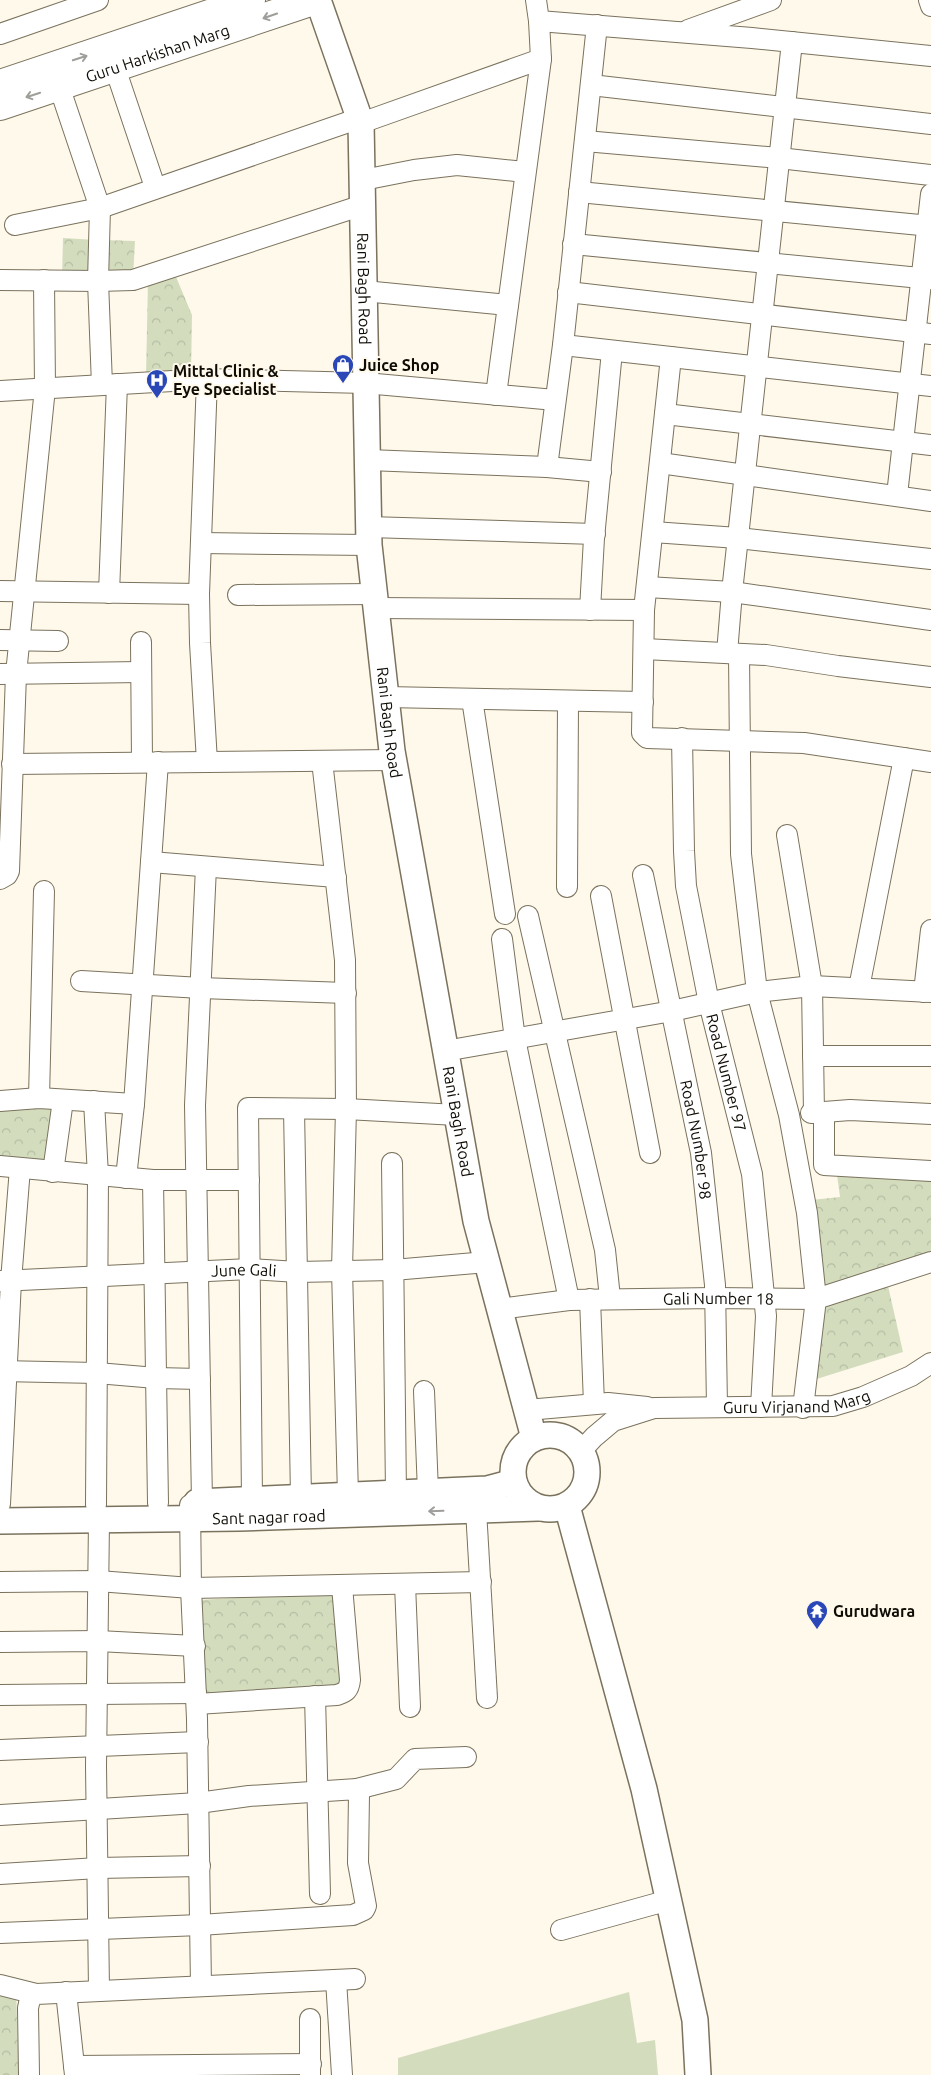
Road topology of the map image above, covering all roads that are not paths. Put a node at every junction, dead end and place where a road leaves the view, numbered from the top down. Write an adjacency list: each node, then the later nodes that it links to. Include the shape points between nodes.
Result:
1 (98, 0): 7 (street)
2 (251, 0): 17 (main road, Guru Harkishan Marg, one-way to 2)
3 (317, 0): 16 (main road, Guru Harkishan Marg, one-way to 16); 22 (street, Rani Bagh Road)
4 (536, 0): 9 (street)
5 (771, 0): 11 (street)
6 (929, 0): 8 (street)
7 (74, 4): 12 (street)
8 (931, 6)
9 (539, 21): 10 (street); 15 (street)
10 (597, 25): 11 (street); 18 (street)
11 (681, 32): 13 (street)
12 (0, 34)
13 (792, 42): 14 (street); 21 (street)
14 (931, 56)
15 (541, 59): 22 (street); 26 (street)
16 (114, 68): 19 (main road, Guru Harkishan Marg); 29 (street)
17 (0, 84)
18 (590, 85): 21 (street); 24 (street)
19 (60, 86): 20 (main road, Guru Harkishan Marg, one-way to 20); 33 (street)
20 (0, 106)
21 (785, 107): 23 (street); 25 (street)
22 (361, 121): 28 (street, Rani Bagh Road); 29 (street)
23 (931, 124)
24 (585, 141): 25 (street); 30 (street)
25 (779, 158): 27 (street); 34 (street)
26 (525, 172): 28 (street, via 457,166); 45 (street)
27 (931, 175)
28 (363, 180): 32 (street, Rani Bagh Road)
29 (155, 187): 33 (street)
30 (579, 192): 34 (street); 37 (street)
31 (931, 194): 36 (street)
32 (363, 205): 42 (street, via 141,278); 43 (street, Rani Bagh Road)
33 (100, 208): 35 (street); 42 (street)
34 (773, 210): 36 (street); 38 (street)
35 (15, 225)
36 (929, 226): 39 (street)
37 (573, 244): 38 (street); 44 (street)
38 (767, 263): 39 (street); 46 (street)
39 (926, 279): 47 (street)
40 (0, 280): 41 (street)
41 (44, 280): 42 (street); 57 (street)
42 (98, 282): 54 (street)
43 (364, 291): 45 (street); 53 (street, Rani Bagh Road)
44 (568, 292): 46 (street); 48 (street)
45 (508, 305): 59 (street)
46 (762, 313): 47 (street); 51 (street)
47 (924, 333): 55 (street)
48 (563, 345): 49 (street); 60 (street)
49 (612, 351): 50 (street); 68 (street)
50 (671, 357): 51 (street); 61 (street)
51 (756, 367): 55 (street); 62 (street)
52 (207, 379): 53 (street); 54 (street); 76 (street)
53 (365, 383): 59 (street); 65 (street, Rani Bagh Road)
54 (109, 384): 57 (street); 82 (street)
55 (911, 384): 56 (street); 63 (street)
56 (931, 386)
57 (45, 388): 58 (street); 80 (street)
58 (0, 391)
59 (496, 394): 60 (street)
60 (556, 400): 67 (street)
61 (665, 414): 62 (street); 66 (street)
62 (750, 423): 63 (street); 69 (street)
63 (904, 442): 64 (street); 70 (street)
64 (931, 445)
65 (368, 460): 67 (street); 74 (street, Rani Bagh Road)
66 (660, 463): 69 (street); 72 (street)
67 (547, 467): 68 (street)
68 (601, 472): 73 (street)
69 (745, 476): 70 (street); 75 (street)
70 (897, 495): 71 (street)
71 (931, 501)
72 (653, 532): 75 (street); 78 (street)
73 (595, 534): 74 (street); 86 (street)
74 (369, 536): 76 (street); 85 (street, Rani Bagh Road)
75 (738, 538): 77 (street); 81 (street)
76 (201, 543): 83 (street)
77 (931, 560)
78 (647, 586): 81 (street); 87 (street)
79 (0, 591): 80 (street)
80 (25, 591): 82 (street); 89 (street)
81 (732, 592): 88 (street); 94 (street)
82 (108, 593): 83 (street)
83 (199, 594): 108 (street)
84 (238, 595): 85 (street)
85 (375, 601): 86 (street); 98 (street, Rani Bagh Road)
86 (590, 610): 87 (street)
87 (644, 610): 93 (street)
88 (931, 620)
89 (20, 639): 90 (street); 91 (street); 96 (street)
90 (0, 640)
91 (58, 641)
92 (141, 642): 95 (street)
93 (644, 649): 94 (street); 101 (street)
94 (733, 653): 97 (street); 103 (street)
95 (141, 672): 96 (street); 107 (street)
96 (8, 674): 110 (street)
97 (931, 677)
98 (386, 697): 99 (street); 105 (street, Rani Bagh Road)
99 (472, 699): 100 (street); 120 (street)
100 (568, 701): 101 (street); 117 (street)
101 (642, 702): 102 (street, via 645,737)
102 (682, 738): 103 (street); 132 (street, Road Number 97, via 686,886)
103 (740, 740): 104 (street, via 804,743); 129 (street, via 741,854)
104 (904, 758): 109 (street); 128 (street)
105 (393, 760): 106 (street); 137 (street, Rani Bagh Road)
106 (322, 761): 108 (street); 115 (street)
107 (150, 762): 108 (street); 110 (street); 112 (street)
108 (207, 762)
109 (931, 762)
110 (12, 764): 116 (street, via 9,871)
111 (787, 835): 126 (street)
112 (151, 862): 113 (street); 125 (street)
113 (206, 867): 115 (street); 127 (street)
114 (643, 875): 133 (street, Road Number 98)
115 (336, 877): 131 (street)
116 (0, 879)
117 (567, 887)
118 (44, 891): 140 (street)
119 (601, 896): 134 (street)
120 (505, 914)
121 (528, 916): 135 (street)
122 (931, 930): 130 (street)
123 (502, 939): 136 (street)
124 (81, 981): 125 (street)
125 (142, 985): 127 (street); 144 (street)
126 (812, 986): 128 (street); 129 (street); 138 (street)
127 (201, 988): 131 (street); 160 (street, via 195,1106)
128 (859, 988): 130 (street)
129 (757, 992): 132 (street); 148 (street)
130 (927, 992)
131 (346, 993): 146 (street)
132 (709, 1003): 133 (street); 173 (street, Road Number 97, via 752,1174)
133 (672, 1011): 134 (street); 172 (street, Road Number 98, via 701,1153)
134 (624, 1019): 135 (street); 151 (street)
135 (554, 1031): 136 (street); 174 (street, via 605,1250)
136 (515, 1039): 137 (street); 176 (street)
137 (445, 1051): 150 (street, Rani Bagh Road)
138 (813, 1056): 139 (street); 147 (street)
139 (931, 1056)
140 (39, 1098): 141 (street); 142 (street)
141 (63, 1100): 143 (street); 156 (street)
142 (0, 1101)
143 (94, 1101): 144 (street); 157 (street)
144 (134, 1104): 158 (street)
145 (294, 1109): 146 (street); 161 (street, via 248,1108); 168 (street)
146 (346, 1109): 150 (street); 165 (street)
147 (819, 1112): 148 (street); 149 (street, via 850,1110); 155 (street, via 824,1165)
148 (789, 1114): 175 (street, via 806,1213)
149 (931, 1114)
150 (457, 1115): 162 (street, Rani Bagh Road, via 476,1222)
151 (650, 1153)
152 (392, 1163): 166 (street)
153 (0, 1166): 154 (street)
154 (20, 1168): 156 (street); 171 (street)
155 (931, 1171)
156 (53, 1172): 157 (street)
157 (98, 1176): 158 (street); 170 (street)
158 (126, 1178): 159 (street)
159 (153, 1180): 160 (street); 169 (street)
160 (196, 1180): 161 (street); 167 (street)
161 (249, 1180): 164 (street)
162 (487, 1262): 166 (street, June Gali); 177 (street, Rani Bagh Road)
163 (931, 1262): 175 (street, Gali Number 18)
164 (250, 1269): 167 (street, June Gali); 168 (street, June Gali); 197 (street)
165 (342, 1270): 166 (street, June Gali); 168 (street, June Gali); 195 (street)
166 (393, 1270): 194 (street)
167 (198, 1271): 169 (street, June Gali); 182 (street)
168 (298, 1272): 196 (street)
169 (154, 1274): 170 (street, June Gali); 181 (street)
170 (97, 1275): 171 (street, June Gali); 180 (street)
171 (6, 1281): 179 (street)
172 (715, 1298): 173 (street, Gali Number 18); 174 (street, Gali Number 18); 185 (street, Road Number 98)
173 (764, 1298): 175 (street, Gali Number 18); 186 (street, Road Number 97)
174 (600, 1299): 176 (street, Gali Number 18); 184 (street)
175 (816, 1299): 188 (street)
176 (569, 1300): 177 (street, Gali Number 18)
177 (500, 1309): 189 (street, Rani Bagh Road)
178 (931, 1363): 188 (street, Guru Virjanand Marg, via 911,1376 863,1396 833,1406)
179 (3, 1372): 180 (street); 199 (street)
180 (97, 1373): 181 (street); 204 (street)
181 (156, 1378): 182 (street); 198 (street)
182 (200, 1379): 201 (street)
183 (424, 1391): 193 (street)
184 (594, 1404): 187 (street, Guru Virjanand Marg); 189 (street, Guru Virjanand Marg)
185 (717, 1407): 186 (street, Guru Virjanand Marg); 187 (street, Guru Virjanand Marg)
186 (761, 1407): 188 (street, Guru Virjanand Marg)
187 (654, 1408): 191 (street, Guru Virjanand Marg, via 613,1422)
188 (803, 1408)
189 (526, 1410): 190 (street, Rani Bagh Road)
190 (534, 1438): 191 (street, via 546,1434 563,1436); 192 (street, via 522,1446 514,1459)
191 (581, 1451): 200 (street, via 588,1470 586,1484 580,1495)
192 (514, 1482): 193 (street, Sant nagar road, via 488,1489); 202 (street, via 520,1495)
193 (428, 1492): 194 (street, Sant nagar road)
194 (396, 1493): 195 (street, Sant nagar road)
195 (348, 1495): 196 (street, Sant nagar road)
196 (301, 1498): 197 (street, Sant nagar road)
197 (252, 1500): 201 (street, Sant nagar road)
198 (158, 1503): 201 (street, Sant nagar road); 204 (street, Sant nagar road)
199 (0, 1506): 204 (street, Sant nagar road)
200 (567, 1506): 202 (street, via 554,1510); 234 (street, via 644,1789)
201 (194, 1508): 203 (street, Sant nagar road, one-way to 201); 204 (street, Sant nagar road); 211 (street)
202 (538, 1508): 203 (street, Sant nagar road)
203 (476, 1510): 208 (street)
204 (98, 1512): 205 (street, Sant nagar road); 206 (street)
205 (0, 1521)
206 (98, 1580): 207 (street); 211 (street); 212 (street)
207 (0, 1582)
208 (481, 1582): 209 (street); 219 (street)
209 (405, 1584): 210 (street); 220 (street)
210 (342, 1586): 211 (street); 217 (street, via 349,1687 345,1692)
211 (192, 1588): 214 (street)
212 (98, 1641): 213 (street); 214 (street); 215 (street)
213 (0, 1642)
214 (195, 1646): 218 (street)
215 (97, 1693): 216 (street); 218 (street); 222 (street)
216 (0, 1695)
217 (315, 1696): 218 (street); 226 (street)
218 (197, 1698): 221 (street)
219 (487, 1698)
220 (410, 1707)
221 (198, 1742): 222 (street); 227 (street)
222 (97, 1746): 223 (street); 228 (street)
223 (0, 1750)
224 (466, 1757): 225 (street, via 415,1759 396,1779)
225 (356, 1789): 226 (street); 235 (street, via 359,1794 358,1864 366,1901 364,1910 353,1915)
226 (317, 1792): 227 (street); 233 (street)
227 (198, 1802): 228 (street); 230 (street)
228 (97, 1810): 229 (street); 231 (street)
229 (0, 1815)
230 (200, 1866): 231 (street); 235 (street)
231 (98, 1868): 232 (street); 236 (street)
232 (0, 1874)
233 (320, 1894)
234 (669, 1900): 237 (street); 249 (street, via 695,2020)
235 (200, 1925): 236 (street); 240 (street)
236 (98, 1929): 238 (street); 241 (street)
237 (561, 1930)
238 (0, 1933)
239 (0, 1985): 243 (street)
240 (201, 1986): 241 (street); 248 (street, via 346,1980)
241 (99, 1990): 242 (street)
242 (66, 1992): 243 (street); 246 (street)
243 (36, 1994): 247 (street, via 30,1999 28,2008)
244 (310, 2019): 245 (street)
245 (311, 2069): 246 (street)
246 (74, 2070)
247 (29, 2075)
248 (342, 2075)
249 (698, 2075)

